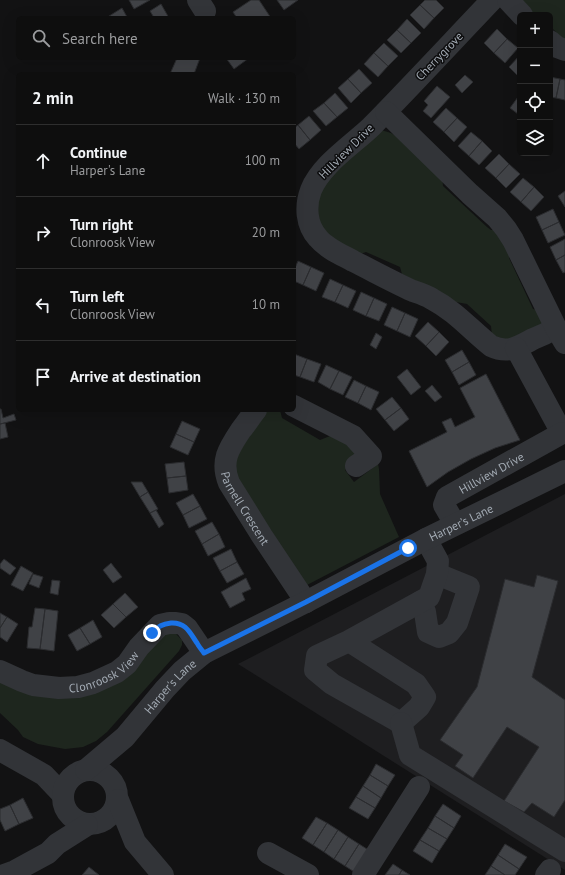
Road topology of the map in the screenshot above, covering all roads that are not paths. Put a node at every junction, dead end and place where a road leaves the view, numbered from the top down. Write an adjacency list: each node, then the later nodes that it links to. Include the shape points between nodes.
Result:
1 (492, 0): 6 (street, Cherrygrove)
2 (508, 0): 3 (street)
3 (519, 12)
4 (553, 44): 5 (street)
5 (565, 50)
6 (386, 112): 7 (street, Hillview Drive, via 506,229 514,240); 8 (street, Hillview Drive, via 317,179 308,202 307,216 311,228 318,239 330,248 449,309 491,346 504,350)
7 (561, 336): 8 (street, Hillview Drive)
8 (516, 348): 11 (street, Hillview Drive)
9 (296, 407): 12 (street, via 353,436 371,456)
10 (255, 412): 17 (street, Parnell Crescent, via 226,455 227,477)
11 (564, 432): 14 (street, Hillview Drive, via 447,497 444,505)
12 (356, 466)
13 (565, 471): 14 (street, Harper's Lane)
14 (455, 524): 15 (street, Harper's Lane)
15 (426, 539): 16 (street, via 438,561); 17 (street, Harper's Lane)
16 (437, 574): 18 (street, via 429,597); 18 (street, via 469,586 458,623 449,633 439,637 428,632 425,612)
17 (306, 602): 20 (street, Harper's Lane)
18 (420, 602): 19 (street)
19 (349, 641): 22 (street, via 416,684 425,697 420,707); 22 (street, via 317,656 315,670 332,684)
20 (204, 653): 21 (street, Clonroosk View, via 187,628 182,624 169,623 160,625 117,672 93,683 59,688 34,685); 23 (street, Harper's Lane, via 182,670)
21 (0, 671)
22 (402, 723): 33 (street, via 410,755)
23 (124, 737): 25 (street, Harper's Lane); 28 (street, Harper's Lane)
24 (0, 750): 26 (street)
25 (79, 773): 26 (street); 28 (street, via 94,770 102,772 109,777); 29 (street, via 68,781 64,788)
26 (44, 775): 29 (street)
27 (419, 787): 38 (street)
28 (116, 792): 30 (street, via 115,808 111,815 104,821); 31 (street)
29 (65, 804): 30 (street, via 73,818); 32 (street)
30 (92, 824): 31 (street); 32 (street)
31 (135, 842): 36 (street)
32 (56, 844): 35 (street, via 48,853)
33 (565, 851)
34 (268, 853): 37 (street)
35 (4, 875)
36 (163, 875)
37 (308, 875)
38 (363, 875)

